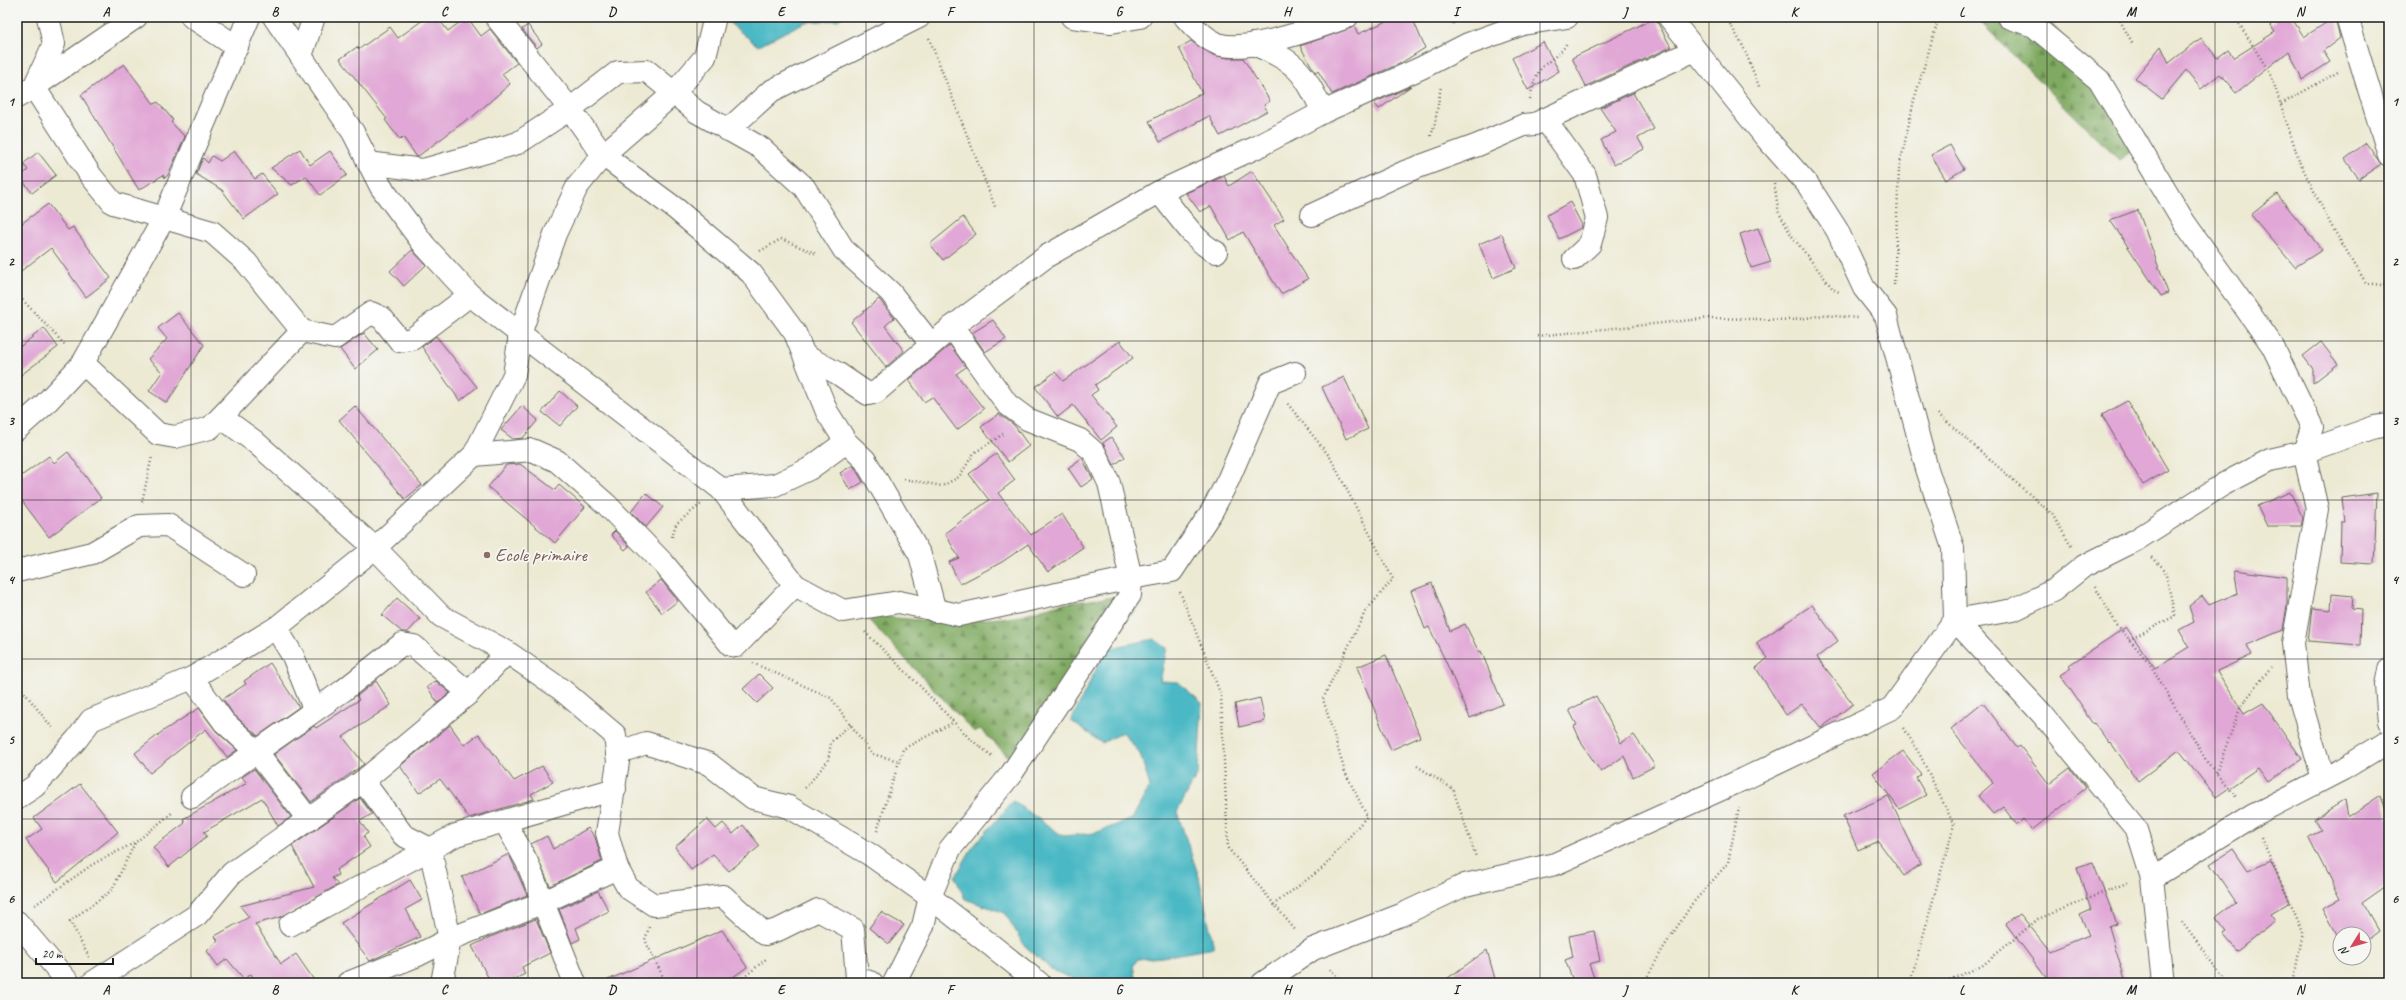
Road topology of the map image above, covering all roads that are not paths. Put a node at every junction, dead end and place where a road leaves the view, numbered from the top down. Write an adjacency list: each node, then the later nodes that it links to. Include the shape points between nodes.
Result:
1 (48, 17): 22 (street, via 54,44)
2 (136, 17): 22 (street)
3 (192, 17): 19 (street)
4 (249, 17): 19 (street)
5 (274, 17): 21 (street)
6 (314, 17): 21 (street)
7 (496, 17): 24 (street)
8 (715, 17): 23 (street, via 705,57)
9 (1072, 17): 10 (street, via 1111,22)
10 (1140, 17)
11 (1185, 17): 18 (street, via 1199,32 1218,44)
12 (1347, 17): 18 (street)
13 (1669, 17): 20 (street)
14 (2008, 17): 48 (street, via 2034,26 2099,80 2184,222 2272,345 2312,427)
15 (2347, 17): 29 (street)
16 (923, 24): 27 (street, via 771,91)
17 (1568, 26): 25 (street, via 1523,24 1468,44)
18 (1253, 44): 25 (street, via 1276,53 1296,66 1311,87)
19 (237, 47): 33 (street)
20 (1695, 50): 26 (street); 57 (street, via 1808,185 1837,230 1864,288 1886,316 1927,469 1953,548)
21 (300, 56): 30 (street, via 353,132)
22 (26, 92): 33 (street, via 113,203)
23 (674, 93): 24 (street, via 647,71 618,72); 27 (street, via 697,112); 28 (street)
24 (570, 109): 28 (street); 30 (street, via 518,143 423,170)
25 (1323, 112): 31 (street, via 1257,148)
26 (1545, 119): 32 (street, via 1421,166); 35 (street, via 1585,175 1597,218 1590,244)
27 (728, 130): 40 (street, via 761,148 804,187 844,250 890,292)
28 (603, 155): 39 (street, via 577,187 555,234); 41 (street, via 676,209 751,273 795,333)
29 (2389, 155)
30 (368, 163): 36 (street, via 381,187 424,246)
31 (1159, 192): 34 (street, via 1209,248); 37 (street, via 1047,256)
32 (1312, 215)
33 (164, 218): 38 (street, via 212,232 246,262); 42 (street)
34 (1216, 252)
35 (1574, 259)
36 (470, 294): 38 (street, via 412,339 400,341 382,318 371,313 335,338); 39 (street)
37 (952, 327): 40 (street); 54 (street, via 1007,404 1027,419 1080,440 1094,453 1109,483)
38 (302, 331): 44 (street)
39 (520, 334): 49 (street, via 514,375); 50 (street)
40 (931, 344): 41 (street, via 876,392 868,394)
41 (807, 357): 47 (street, via 827,412)
42 (83, 363): 44 (street, via 158,434 175,437 210,428); 46 (street, via 44,405)
43 (1295, 373): 54 (street, via 1270,383 1228,480 1212,510 1172,571)
44 (221, 417): 51 (street, via 254,441)
45 (2389, 425): 48 (street, via 2375,427)
46 (17, 429)
47 (846, 442): 50 (street, via 810,469 775,484); 56 (street, via 865,460 920,555)
48 (2304, 452): 57 (street, via 2270,460 2224,484 2136,540 2084,566 2054,590 2013,610); 68 (street, via 2317,509 2293,643 2299,696)
49 (474, 455): 51 (street); 55 (street, via 532,450 557,461 607,505 664,564 731,645 736,646)
50 (721, 488): 55 (street)
51 (375, 548): 58 (street); 59 (street, via 441,616)
52 (17, 571): 53 (street, via 92,552 139,526 168,525)
53 (244, 575)
54 (1130, 578): 56 (street, via 959,615); 78 (street, via 1130,595 1012,773 950,850)
55 (795, 585): 56 (street, via 843,611 899,602)
56 (935, 611)
57 (1955, 620): 77 (street, via 2043,715 2137,830); 91 (street, via 1892,708 1744,779 1555,864 1465,885 1401,915 1312,948)
58 (276, 628): 61 (street); 63 (street, via 292,656)
59 (507, 652): 62 (street); 67 (street, via 562,690 615,735)
60 (2389, 670): 64 (street, via 2386,685)
61 (192, 678): 66 (street, via 224,722); 72 (street, via 91,720 35,786)
62 (469, 694): 63 (street, via 414,646 402,644 344,690); 69 (street)
63 (314, 709): 66 (street)
64 (2389, 722)
65 (2389, 741): 68 (street)
66 (256, 751): 71 (street); 73 (street)
67 (617, 753): 70 (street); 78 (street, via 646,743 709,764 752,798 789,807 869,854)
68 (2323, 779): 77 (street, via 2252,816)
69 (363, 781): 73 (street); 75 (street, via 403,836)
70 (615, 789): 74 (street); 76 (street, via 607,833)
71 (192, 797)
72 (17, 798)
73 (309, 820): 84 (street, via 232,872 196,915)
74 (505, 822): 75 (street, via 456,835); 79 (street, via 527,862)
75 (430, 849): 81 (street); 82 (street)
76 (618, 868): 79 (street); 88 (street, via 628,888 654,905 724,896 765,934 818,910 853,929 857,978)
77 (2152, 878): 92 (street)
78 (930, 897): 89 (street, via 923,926); 90 (street)
79 (544, 902): 82 (street); 87 (street)
80 (23, 915): 83 (street)
81 (290, 925)
82 (450, 939): 85 (street, via 418,955); 86 (street)
83 (66, 977)
84 (92, 983)
85 (348, 983)
86 (442, 983)
87 (575, 983)
88 (872, 983)
89 (894, 983)
90 (1039, 983)
91 (1263, 983)
92 (2163, 983)

